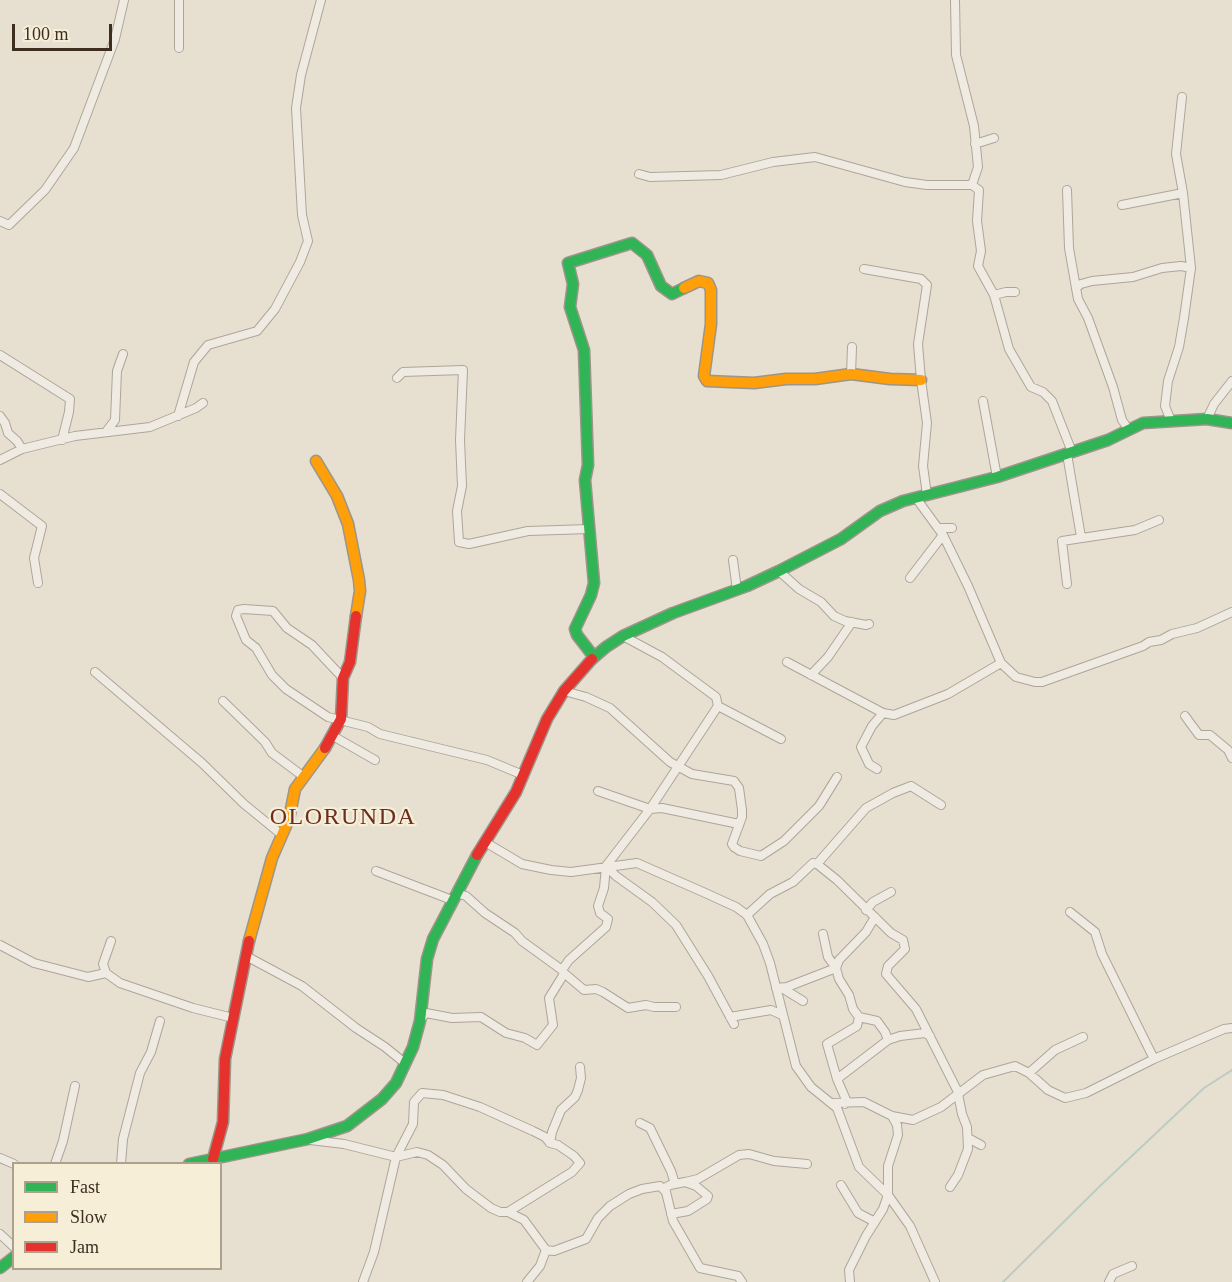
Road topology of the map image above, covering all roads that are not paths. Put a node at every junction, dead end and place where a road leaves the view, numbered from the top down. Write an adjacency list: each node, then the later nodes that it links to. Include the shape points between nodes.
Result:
1 (124, 0): 14 (street, via 115,39 74,148 45,190 9,225)
2 (179, 0): 5 (street)
3 (321, 0): 30 (street, via 296,108 302,215 308,241 275,309 257,332 208,345 194,363)
4 (955, 0): 8 (street, via 956,55)
5 (179, 48)
6 (1182, 97): 12 (street, via 1176,154)
7 (994, 138): 8 (street)
8 (975, 144): 10 (street, via 978,167)
9 (639, 174): 10 (street, via 721,175 773,162 814,158 905,182)
10 (972, 185): 19 (street, via 979,190 978,266)
11 (1067, 190): 17 (street)
12 (1183, 193): 13 (street); 15 (street)
13 (1122, 205)
14 (0, 221)
15 (1191, 268): 17 (street, via 1162,268 1132,277 1092,281); 32 (street, via 1185,318 1168,381 1165,406)
16 (864, 269): 25 (street, via 921,279 927,285 919,331)
17 (1076, 288): 34 (street, via 1122,420)
18 (1015, 292): 19 (street)
19 (994, 295): 38 (street, via 1009,349 1031,387 1052,401)
20 (852, 347): 23 (street)
21 (123, 354): 35 (street, via 117,371 115,420)
22 (0, 355): 36 (street, via 70,399)
23 (851, 374): 25 (street); 46 (street, via 754,383 707,381 704,372 711,324 708,283 699,281 672,294 661,286 647,255 632,243 568,263 573,284 570,307 584,350)
24 (397, 378): 46 (street, via 403,372 462,370 459,542 469,544 528,531)
25 (921, 380): 43 (street, via 927,423)
26 (1232, 381): 31 (street)
27 (983, 401): 41 (street)
28 (203, 403): 30 (street)
29 (0, 416): 37 (street)
30 (178, 416): 35 (street, via 150,427)
31 (1207, 419): 32 (street); 33 (street)
32 (1171, 421): 34 (street, via 1143,423)
33 (1232, 423)
34 (1129, 430): 38 (street)
35 (106, 432): 36 (street)
36 (62, 440): 37 (street)
37 (22, 449): 39 (street)
38 (1069, 453): 41 (street); 48 (street)
39 (0, 460)
40 (316, 461): 64 (street, via 348,524 359,580 350,662)
41 (997, 477): 43 (street)
42 (0, 494): 52 (street, via 42,526 34,558)
43 (922, 496): 47 (street); 50 (street, via 880,511 841,539)
44 (1159, 520): 48 (street, via 1135,530)
45 (952, 528): 47 (street)
46 (589, 529): 59 (street, via 594,583 575,629)
47 (940, 532): 51 (street); 61 (street)
48 (1081, 537): 53 (street, via 1062,541)
49 (733, 560): 54 (street)
50 (779, 571): 54 (street); 56 (street, via 834,616)
51 (910, 578)
52 (38, 583)
53 (1067, 584)
54 (737, 590): 58 (street)
55 (1231, 614): 61 (street, via 1042,682 1016,677)
56 (852, 622): 57 (street); 63 (street)
57 (869, 624)
58 (623, 636): 59 (street); 67 (street, via 662,657 716,698)
59 (594, 657): 65 (street)
60 (787, 662): 63 (street)
61 (1001, 663): 68 (street, via 948,694 894,715)
62 (95, 672): 84 (street)
63 (811, 675): 68 (street)
64 (343, 678): 70 (street); 70 (street, via 273,611 238,610 236,616 246,640 256,648 272,675 328,717)
65 (564, 691): 75 (street, via 610,708); 77 (street, via 547,718)
66 (224, 701): 78 (street, via 266,742 272,753)
67 (718, 706): 72 (street); 75 (street)
68 (883, 713): 76 (street, via 861,747 869,764)
69 (1185, 716): 73 (street, via 1199,735 1210,735)
70 (341, 719): 71 (street); 77 (street, via 380,734 487,760)
71 (333, 736): 74 (street); 78 (street)
72 (781, 739)
73 (1232, 758)
74 (375, 760)
75 (678, 766): 82 (street); 83 (street, via 692,774 734,781 739,788)
76 (877, 770)
77 (523, 775): 85 (street)
78 (304, 777): 84 (street, via 293,796)
79 (837, 777): 83 (street, via 819,806 784,841 761,856 740,851 732,844)
80 (598, 791): 82 (street)
81 (941, 805): 86 (street, via 911,786 893,793 866,808)
82 (650, 810): 83 (street, via 662,808); 87 (street)
83 (740, 824)
84 (282, 835): 98 (street, via 262,891)
85 (485, 842): 87 (street, via 530,867 572,872); 90 (street)
86 (817, 864): 91 (street); 93 (street, via 813,863)
87 (606, 866): 93 (street, via 637,863 704,891); 100 (street, via 598,906 608,919 606,927 569,960); 105 (street, via 676,925 732,1021 771,1010)
88 (376, 871): 90 (street)
89 (891, 892): 91 (street)
90 (454, 897): 100 (street, via 466,896); 109 (street, via 427,959)
91 (866, 910): 94 (street)
92 (1070, 912): 114 (street, via 1095,932)
93 (747, 915): 102 (street, via 763,944)
94 (875, 917): 99 (street); 111 (street, via 903,940 904,949 888,966 886,974 916,1010)
95 (823, 934): 99 (street, via 828,957)
96 (111, 941): 101 (street, via 103,964)
97 (0, 945): 101 (street, via 34,963 88,976)
98 (246, 956): 107 (street); 115 (street, via 302,986)
99 (836, 968): 102 (street); 106 (street)
100 (563, 971): 104 (street, via 584,990 596,989 628,1008); 109 (street, via 549,998 553,1026 537,1045 506,1033 481,1017 452,1018 426,1013)
101 (106, 973): 107 (street, via 120,983 178,1004)
102 (779, 988): 103 (street); 105 (street)
103 (803, 1001)
104 (676, 1007)
105 (782, 1015): 122 (street, via 795,1066 811,1087)
106 (859, 1017): 113 (street, via 877,1021); 118 (street, via 858,1026 826,1044)
107 (233, 1018): 131 (street, via 225,1059 223,1122)
108 (160, 1021): 133 (street, via 140,1073)
109 (420, 1021): 115 (street)
110 (1232, 1028): 114 (street)
111 (931, 1036): 113 (street, via 900,1035); 120 (street)
112 (1083, 1037): 117 (street, via 1055,1050)
113 (888, 1040): 118 (street)
114 (1154, 1059): 117 (street, via 1086,1094 1065,1098 1048,1090)
115 (406, 1064): 127 (street, via 396,1083 361,1117)
116 (580, 1067): 128 (street, via 578,1090 561,1110)
117 (1029, 1073): 120 (street, via 1015,1066 983,1075)
118 (837, 1079): 121 (street)
119 (75, 1086): 132 (street)
120 (958, 1094): 124 (street, via 913,1120); 126 (street)
121 (847, 1102): 122 (street); 123 (street); 124 (street, via 864,1102)
122 (832, 1103): 123 (street)
123 (839, 1113): 141 (street, via 859,1167)
124 (892, 1116): 141 (street, via 897,1135 888,1166)
125 (640, 1123): 137 (street, via 650,1128)
126 (968, 1138): 129 (street); 139 (street, via 964,1163)
127 (308, 1139): 130 (street); 131 (street)
128 (550, 1143): 130 (street, via 545,1137 480,1107 426,1092 414,1102 412,1124); 142 (street, via 566,1150 579,1163 572,1172)
129 (981, 1144)
130 (396, 1157): 142 (street, via 417,1152 428,1155 491,1208); 151 (street)
131 (213, 1159): 134 (street)
132 (56, 1162)
133 (121, 1162)
134 (199, 1162)
135 (807, 1164): 136 (street, via 739,1155 698,1179)
136 (685, 1182): 137 (street); 143 (street, via 696,1185 707,1199 688,1211)
137 (675, 1184): 140 (street)
138 (841, 1185): 144 (street, via 858,1214)
139 (951, 1188)
140 (663, 1189): 143 (street); 147 (street, via 656,1186 629,1194 598,1218 586,1239)
141 (888, 1195): 144 (street); 155 (street, via 910,1227)
142 (508, 1212): 147 (street, via 524,1220)
143 (672, 1214): 153 (street, via 700,1268 738,1276)
144 (875, 1222): 154 (street, via 849,1270)
145 (0, 1234): 146 (street)
146 (12, 1245)
147 (546, 1250): 152 (street, via 540,1266)
148 (12, 1259): 150 (street)
149 (1132, 1266): 156 (street, via 1113,1274)
150 (0, 1268)
151 (363, 1282)
152 (527, 1282)
153 (742, 1282)
154 (850, 1282)
155 (935, 1282)
156 (1109, 1282)

